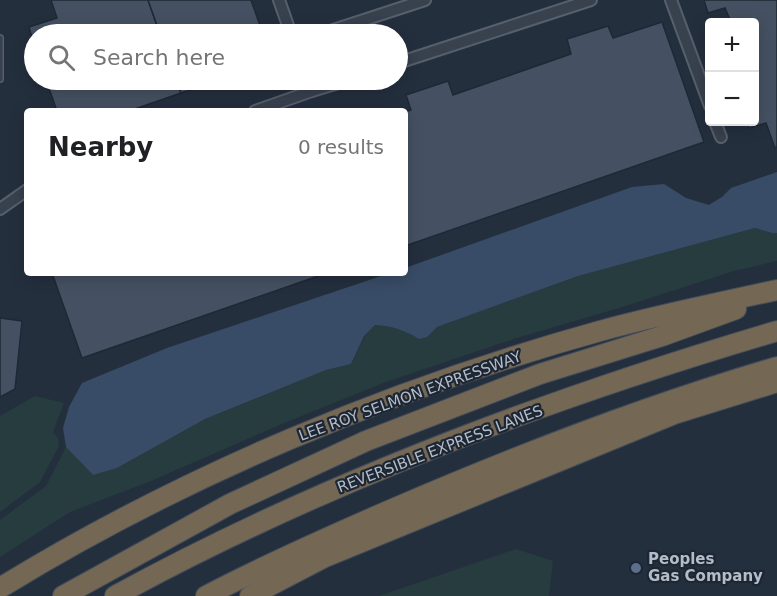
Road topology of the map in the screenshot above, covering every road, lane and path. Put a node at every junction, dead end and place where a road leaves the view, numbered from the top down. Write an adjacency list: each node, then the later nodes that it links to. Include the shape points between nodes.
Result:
1 (279, 0): 5 (street)
2 (425, 0): 6 (street)
3 (591, 0): 8 (street)
4 (671, 0): 12 (street)
5 (287, 24)
6 (352, 24)
7 (0, 38): 9 (lane)
8 (408, 60)
9 (0, 79)
10 (315, 90): 11 (street)
11 (312, 91): 13 (street)
12 (705, 92)
13 (264, 108)
14 (717, 126): 15 (street)
15 (721, 137)
16 (24, 192): 17 (street)
17 (0, 209)
18 (769, 292): 22 (highway, LEE ROY SELMON EXPRESSWAY, via 601,331 510,358 357,412 208,476); 23 (highway, via 725,314 540,374 366,441 230,504)
19 (777, 331): 24 (highway, REVERSIBLE EXPRESS LANES, via 475,432 250,528)
20 (777, 367): 25 (highway, via 580,432 406,503)
21 (777, 382): 26 (highway, via 674,414 325,557)
22 (0, 588)
23 (63, 596)
24 (115, 596)
25 (206, 596)
26 (250, 596)

